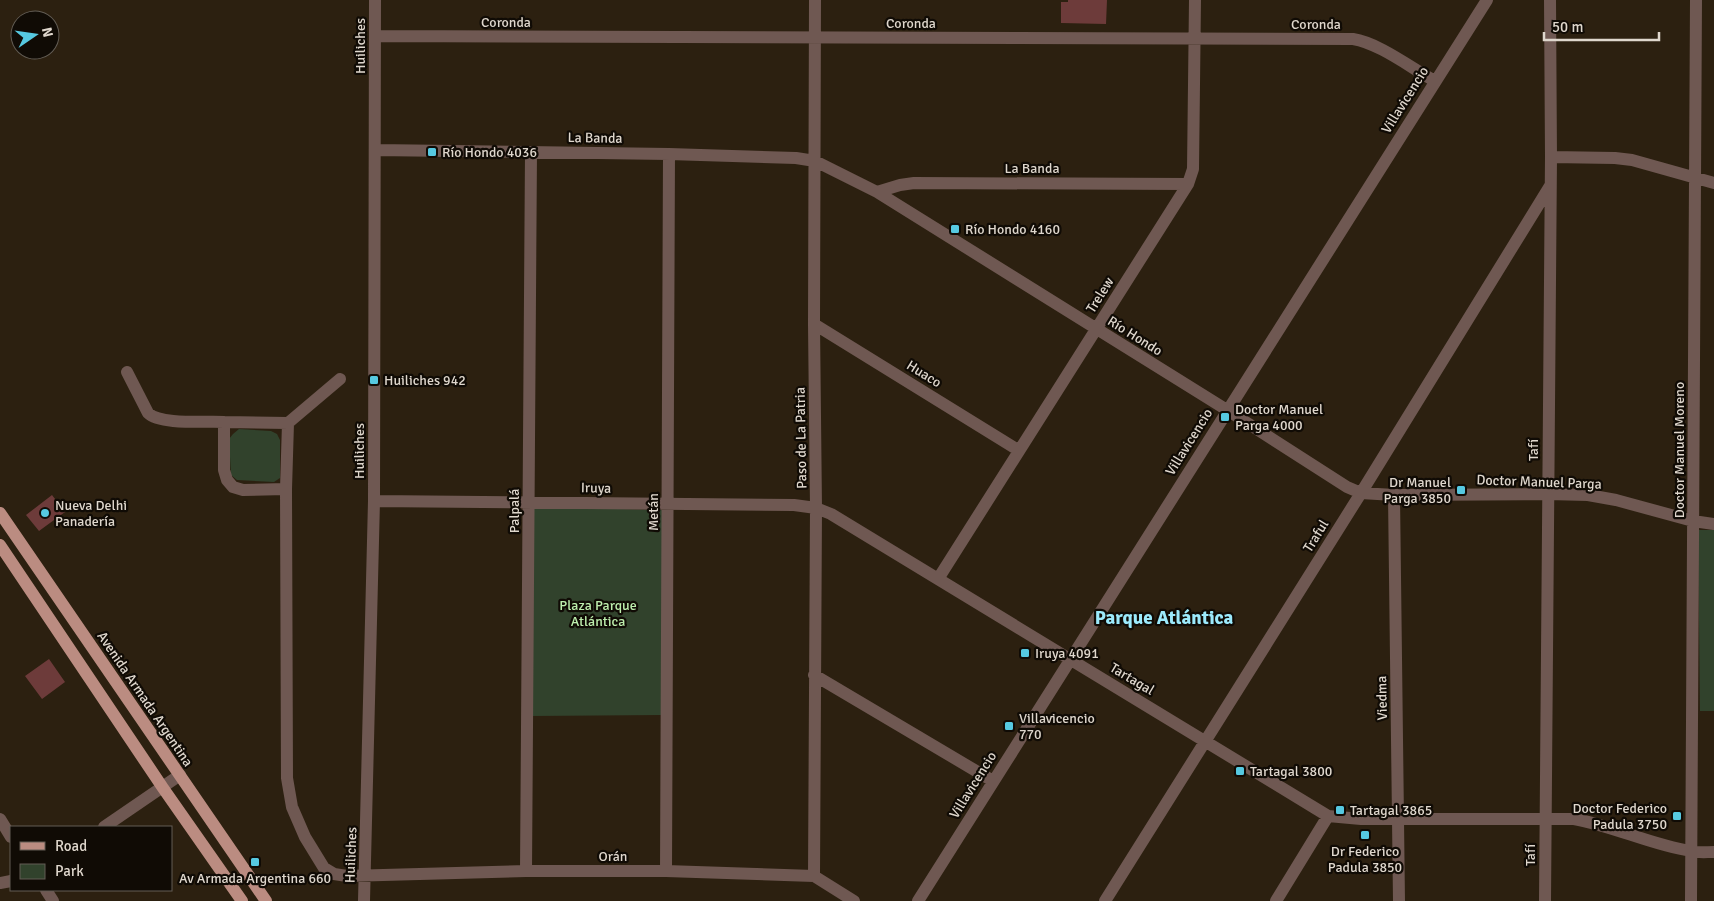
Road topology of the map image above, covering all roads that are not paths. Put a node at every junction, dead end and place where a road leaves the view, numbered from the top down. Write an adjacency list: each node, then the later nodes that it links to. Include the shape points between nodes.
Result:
1 (375, 0): 7 (street, Huiliches)
2 (815, 0): 8 (street, Paso de La Patria)
3 (1195, 0): 9 (street, Trelew)
4 (1487, 0): 10 (street, Villavicencio)
5 (1696, 0): 16 (street, Doctor Manuel Moreno)
6 (1549, 1): 14 (street, Tafí)
7 (376, 36): 8 (street, Coronda); 11 (street, Huiliches)
8 (815, 37): 9 (street, Coronda); 15 (street, Paso de La Patria)
9 (1195, 38): 10 (street, Coronda, via 1363,40); 18 (street, Trelew, via 1193,169)
10 (1434, 81): 25 (street, Villavicencio)
11 (375, 150): 12 (street, La Banda); 33 (street, Huiliches)
12 (531, 152): 13 (street, La Banda); 34 (street, Palpalá)
13 (669, 154): 15 (street, La Banda); 35 (street, Metán)
14 (1551, 157): 16 (street, via 1632,160); 19 (street, Tafí)
15 (814, 161): 20 (street, Río Hondo); 21 (street, Paso de La Patria)
16 (1695, 178): 17 (street); 38 (street, Doctor Manuel Moreno)
17 (1714, 183)
18 (1188, 184): 20 (street, La Banda, via 914,183); 22 (street, Trelew)
19 (1550, 186): 30 (street, Traful); 31 (street, Tafí)
20 (877, 192): 22 (street, Río Hondo)
21 (814, 324): 28 (street, Huaco); 36 (street, Paso de La Patria)
22 (1096, 329): 25 (street, Río Hondo); 28 (street, Trelew)
23 (127, 372): 26 (street, via 152,417)
24 (340, 379): 27 (street)
25 (1227, 410): 30 (street, Río Hondo); 42 (street, Villavicencio)
26 (224, 422): 27 (street); 29 (street, via 224,470 233,487 243,490)
27 (288, 423): 29 (street, Orán)
28 (1018, 450): 41 (street, Trelew)
29 (286, 489): 58 (street, Orán, via 287,778 292,807 324,868 334,874)
30 (1361, 494): 32 (street, Doctor Manuel Parga); 44 (street, Traful)
31 (1548, 494): 32 (street, Doctor Manuel Parga); 38 (street, Doctor Manuel Parga, via 1588,495 1616,500); 49 (street, Tafí)
32 (1394, 495): 51 (street, Viedma)
33 (374, 501): 34 (street, Iruya); 58 (street, Huiliches)
34 (529, 502): 35 (street, Iruya); 57 (street, Palpalá)
35 (668, 504): 36 (street, Iruya); 56 (street, Metán)
36 (816, 508): 41 (street, Tartagal); 43 (street, Paso de La Patria)
37 (2, 520): 45 (main road, Avenida Armada Argentina)
38 (1693, 521): 39 (street, Doctor Manuel Parga); 54 (street, Doctor Manuel Moreno)
39 (1714, 524)
40 (0, 546): 47 (main road)
41 (938, 579): 42 (street, Tartagal)
42 (1070, 659): 44 (street, Tartagal); 46 (street, Villavicencio)
43 (814, 675): 46 (street); 59 (street, Paso de La Patria)
44 (1205, 742): 48 (street, Tartagal); 65 (street, Traful)
45 (180, 775): 47 (street); 61 (main road, Avenida Armada Argentina)
46 (993, 781): 64 (street, Villavicencio)
47 (163, 788): 52 (street); 60 (main road)
48 (1328, 816): 51 (street); 66 (street)
49 (1545, 818): 51 (street); 54 (street, via 1589,822); 68 (street, Tafí)
50 (0, 819): 53 (street)
51 (1398, 819): 67 (street, Viedma)
52 (106, 826)
53 (10, 835)
54 (1692, 852): 55 (street); 69 (street, Doctor Manuel Moreno)
55 (1714, 852)
56 (666, 870): 57 (street, Orán); 59 (street, Orán)
57 (526, 871): 58 (street, Orán)
58 (366, 875): 62 (street, Huiliches)
59 (814, 876): 63 (street, Orán)
60 (242, 901)
61 (266, 901)
62 (364, 901)
63 (854, 901)
64 (918, 901)
65 (1105, 901)
66 (1276, 901)
67 (1399, 901)
68 (1545, 901)
69 (1691, 901)

